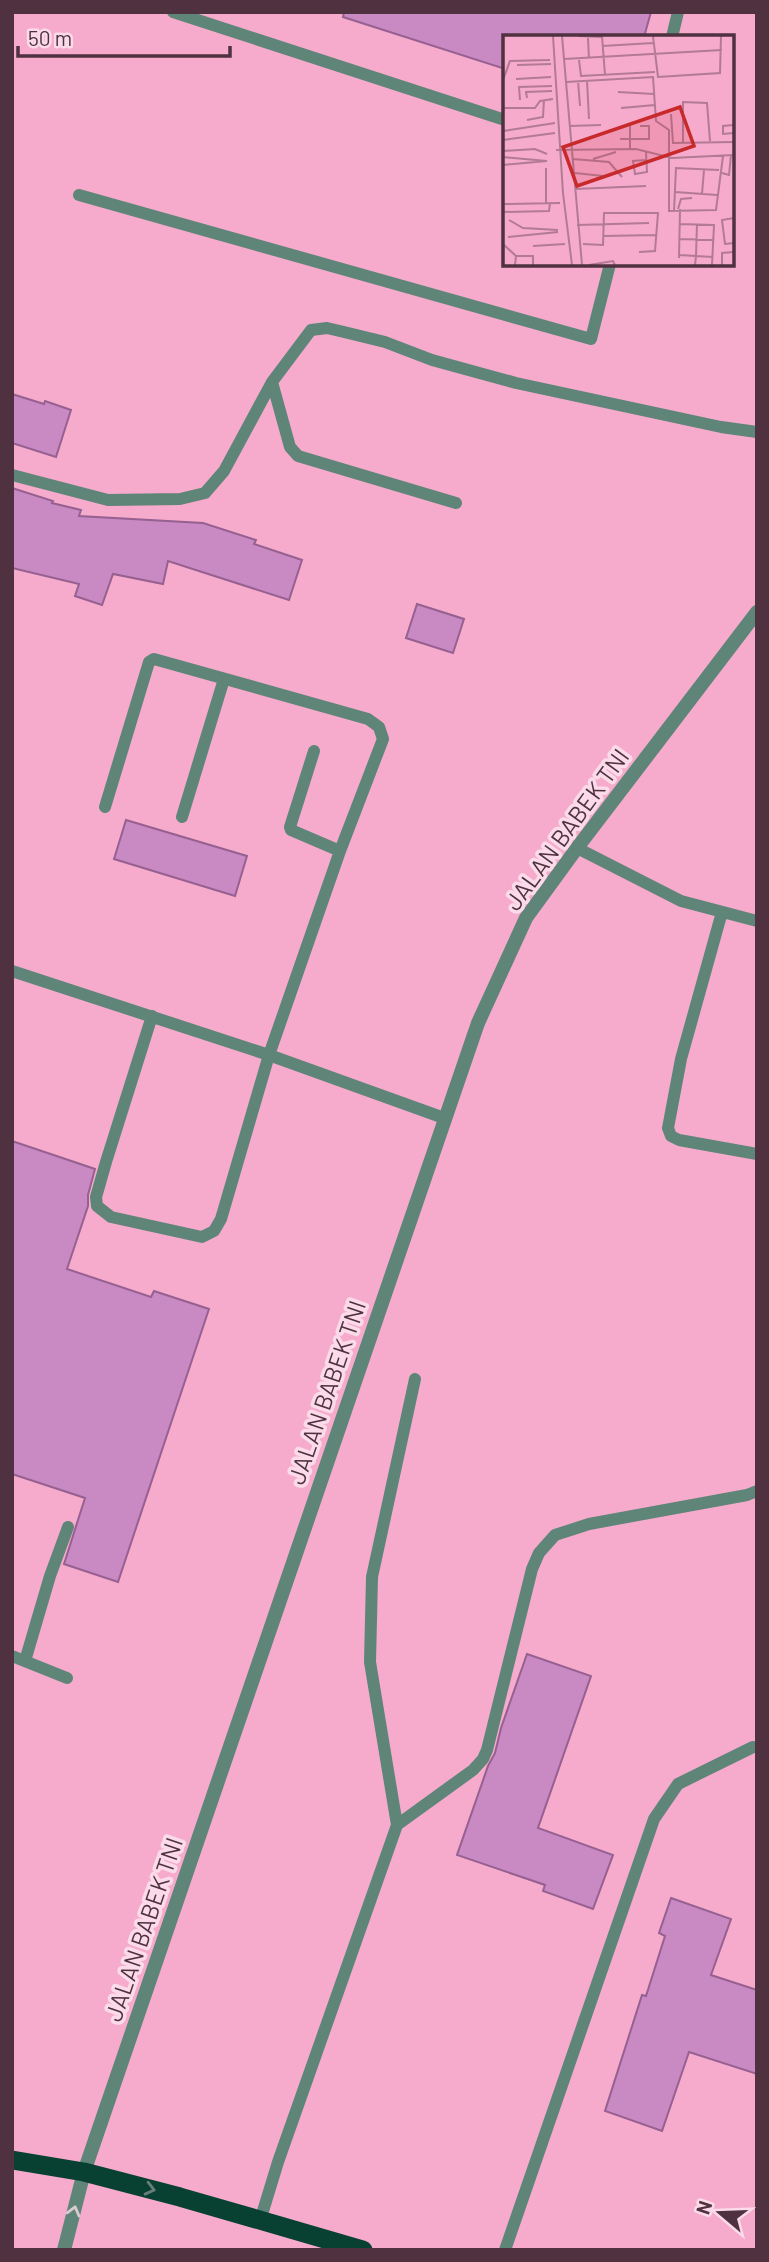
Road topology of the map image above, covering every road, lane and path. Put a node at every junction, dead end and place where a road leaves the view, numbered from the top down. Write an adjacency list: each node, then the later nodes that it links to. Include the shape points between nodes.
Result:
1 (173, 12): 4 (lane)
2 (678, 12): 3 (lane)
3 (672, 35)
4 (503, 119)
5 (79, 195): 6 (lane, via 591,338)
6 (610, 266)
7 (272, 382): 8 (lane, via 311,330 327,328 516,383); 9 (lane, via 224,471 205,494 108,500); 10 (lane, via 290,447 298,456)
8 (757, 432)
9 (12, 475)
10 (456, 503)
11 (757, 612): 16 (street, JALAN BABEK TNI)
12 (223, 679): 14 (lane, via 154,659 149,662); 15 (lane); 17 (lane, via 368,719 379,727 383,738)
13 (314, 751): 17 (lane, via 290,827)
14 (105, 807)
15 (182, 817)
16 (577, 848): 18 (lane, via 681,901); 23 (street, JALAN BABEK TNI, via 526,918 478,1023)
17 (340, 851): 22 (lane)
18 (722, 912): 19 (lane); 24 (lane, via 681,1059 668,1128 671,1136 680,1140)
19 (756, 921)
20 (12, 971): 21 (lane)
21 (152, 1016): 22 (lane); 22 (lane, via 96,1197 97,1206 111,1217 202,1237 214,1231 222,1219)
22 (269, 1055): 23 (lane)
23 (444, 1118): 34 (street, JALAN BABEK TNI)
24 (757, 1154)
25 (415, 1379): 32 (lane, via 372,1577 370,1662)
26 (757, 1491): 32 (lane, via 589,1524 555,1535 532,1569 483,1759)
27 (68, 1527): 29 (lane)
28 (12, 1656): 29 (lane)
29 (25, 1661): 30 (lane)
30 (67, 1678)
31 (754, 1747): 38 (lane, via 678,1784 654,1819)
32 (397, 1825): 35 (lane)
33 (12, 2160): 34 (highway)
34 (84, 2172): 35 (highway, one-way to 35); 36 (street, JALAN BABEK TNI, one-way to 34)
35 (260, 2221): 37 (highway)
36 (64, 2250)
37 (363, 2250)
38 (505, 2250)

